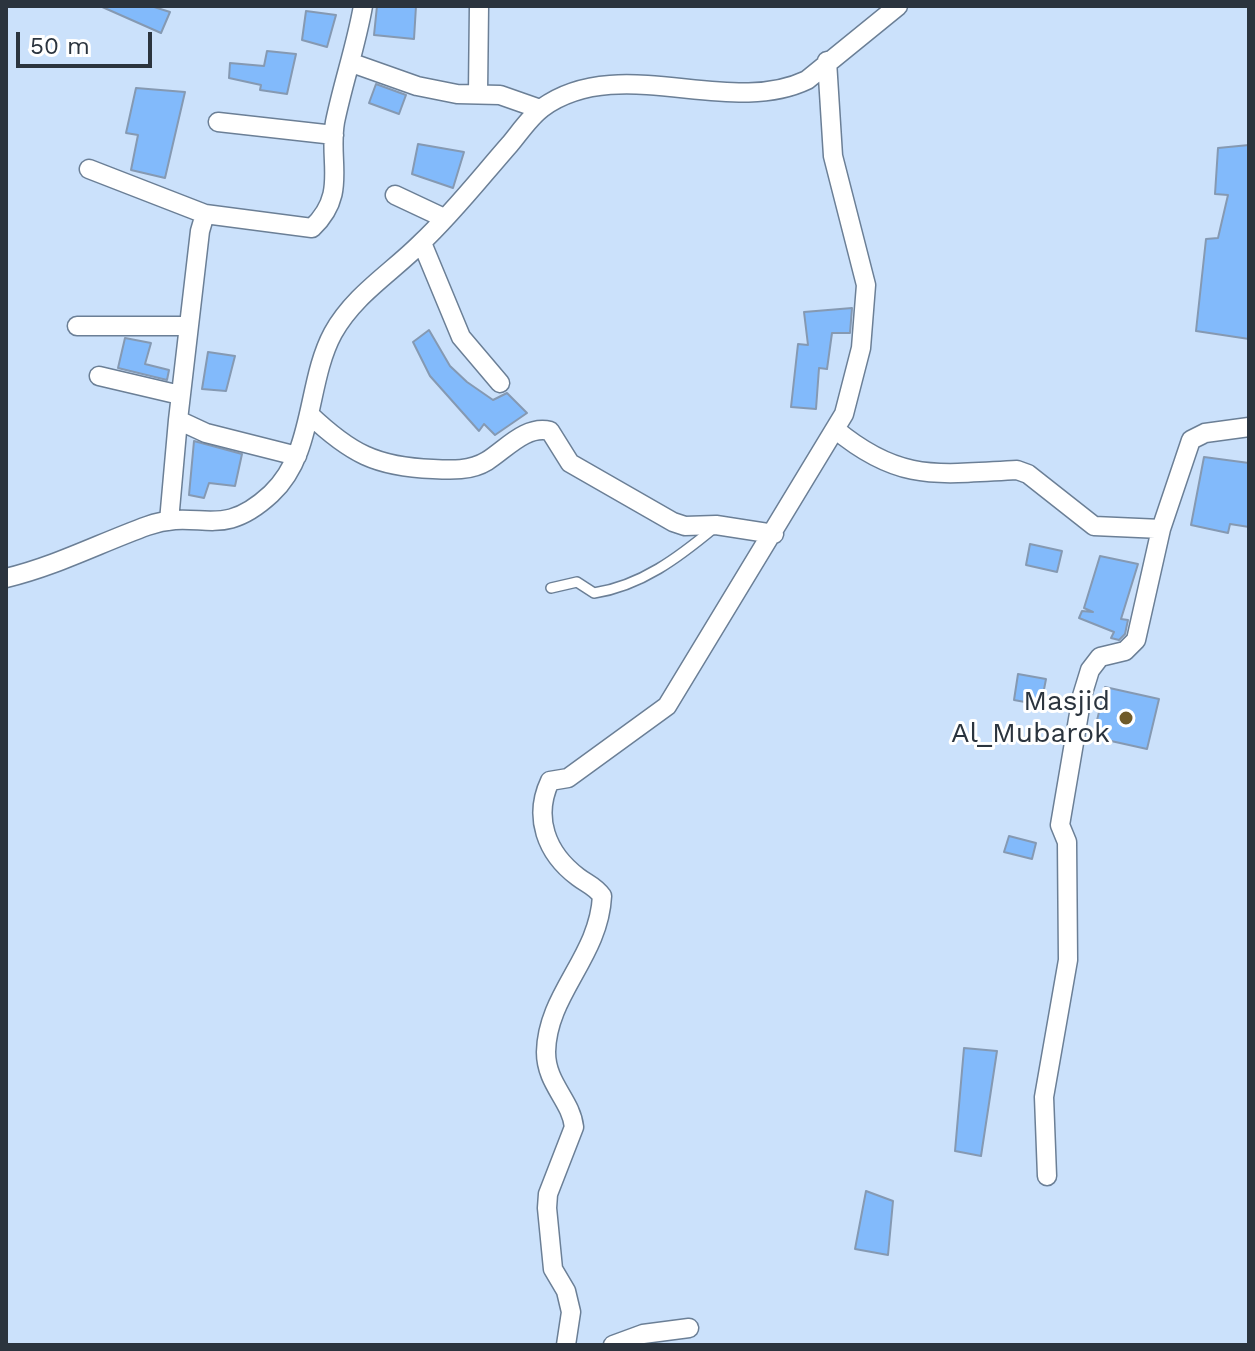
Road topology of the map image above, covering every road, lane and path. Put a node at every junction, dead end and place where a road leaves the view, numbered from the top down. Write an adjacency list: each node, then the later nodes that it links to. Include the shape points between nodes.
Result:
1 (363, 6): 5 (street)
2 (479, 6): 6 (street)
3 (898, 6): 4 (street)
4 (827, 61): 7 (street, via 791,87 719,91 626,84 588,89); 23 (street, via 833,156 866,285 861,348)
5 (352, 63): 6 (street, via 417,86); 9 (street)
6 (478, 93): 7 (street)
7 (540, 109): 13 (street)
8 (218, 122): 9 (street)
9 (334, 135): 12 (street, via 337,178 323,218 312,228)
10 (89, 169): 12 (street)
11 (395, 195): 13 (street)
12 (205, 214): 16 (street)
13 (444, 218): 14 (street)
14 (422, 243): 18 (street, via 461,337); 20 (street, via 347,310 331,336)
15 (77, 326): 16 (street)
16 (189, 326): 19 (street)
17 (99, 376): 19 (street)
18 (500, 383)
19 (180, 395): 21 (street)
20 (309, 414): 24 (street); 26 (street, via 349,448 378,463 410,468 469,469 533,430 550,431 570,463 588,474 673,522)
21 (178, 420): 24 (street, via 206,433); 25 (street)
22 (1249, 427): 27 (street, via 1191,440)
23 (835, 429): 27 (street, via 891,466 937,475 1017,470 1094,526); 28 (street)
24 (297, 456): 25 (street, via 290,473 270,494 231,521)
25 (169, 521): 29 (street)
26 (716, 525): 28 (street); 30 (lane, via 672,564 621,585 594,593 577,582)
27 (1161, 529): 31 (street, via 1136,640 1125,651 1100,657 1090,670 1064,797 1060,825 1067,842 1068,960 1044,1097)
28 (774, 534): 33 (street, via 667,706 568,778 550,781 546,790 543,830 554,854 602,896 586,958 562,993 546,1049 547,1069 574,1127 547,1208 553,1269 571,1312)
29 (6, 578)
30 (551, 588)
31 (1047, 1176)
32 (689, 1328): 34 (street, via 643,1334)
33 (566, 1345)
34 (613, 1345)

